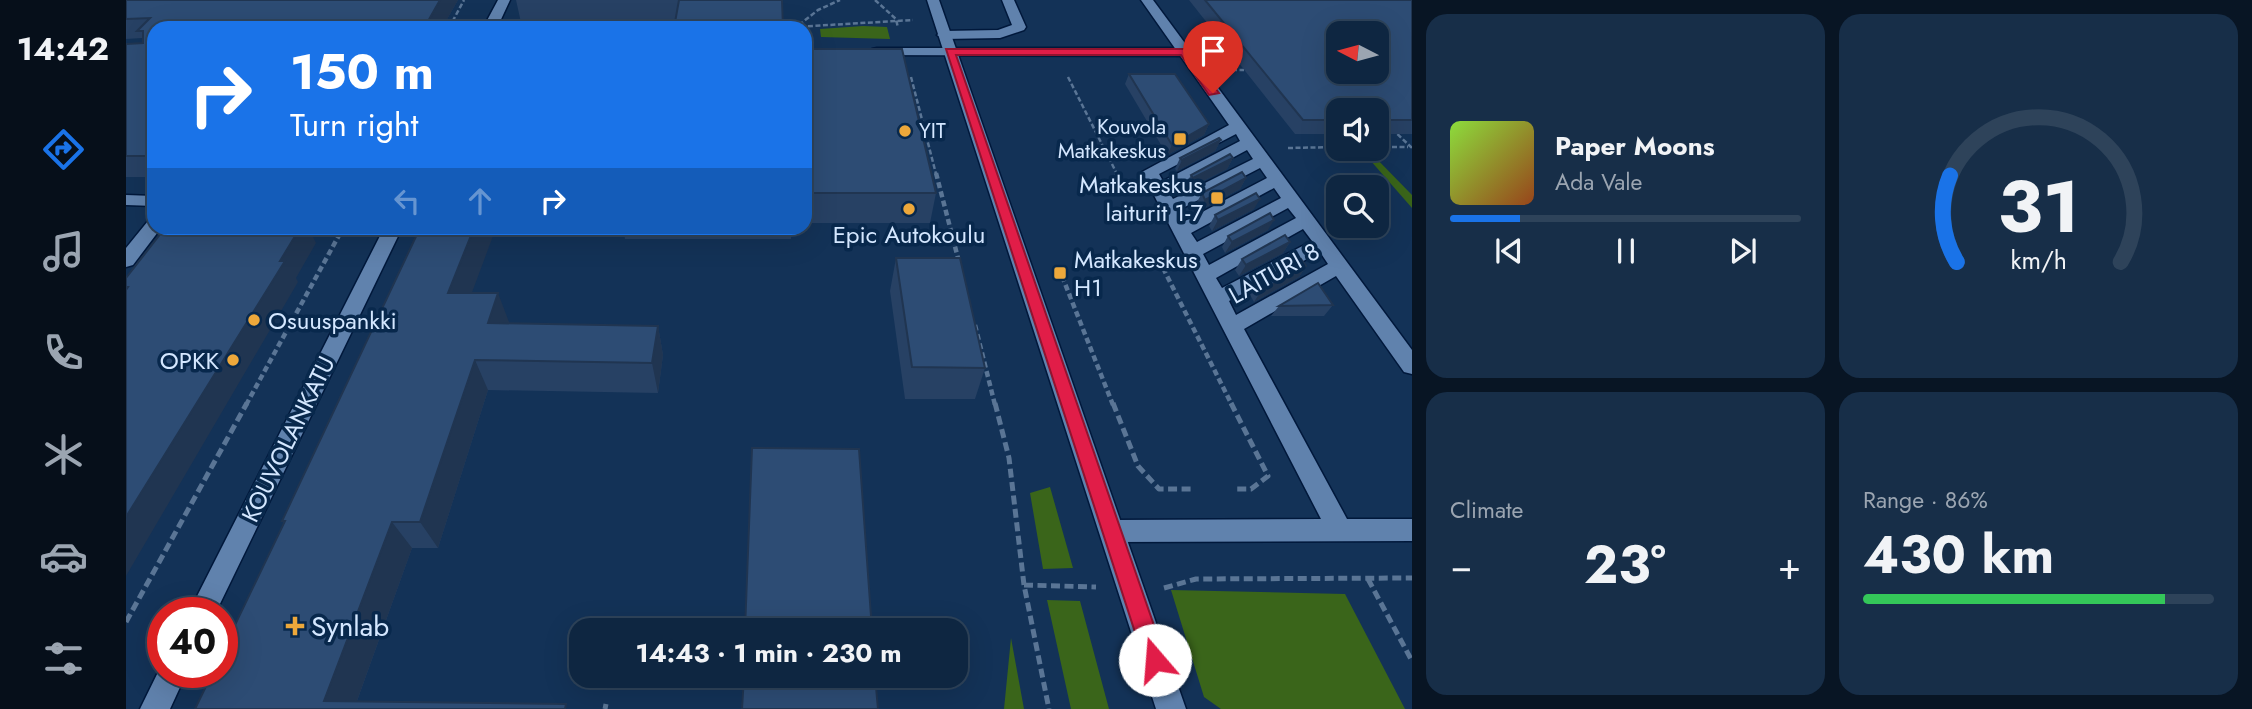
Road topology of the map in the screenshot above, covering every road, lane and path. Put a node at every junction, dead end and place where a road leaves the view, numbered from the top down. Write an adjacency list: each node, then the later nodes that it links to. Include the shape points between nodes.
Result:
1 (464, 0): 10 (path)
2 (504, 0): 11 (street)
3 (840, 0): 12 (path)
4 (875, 0): 8 (path)
5 (933, 0): 14 (street)
6 (1008, 0): 14 (street, via 1019,27)
7 (1147, 0): 16 (street)
8 (896, 19): 9 (path); 13 (path)
9 (914, 20)
10 (453, 21)
11 (494, 21)
12 (805, 21)
13 (812, 25)
14 (947, 43): 15 (street); 16 (street); 52 (street)
15 (856, 52)
16 (1184, 52): 19 (street)
17 (910, 73): 42 (path)
18 (1067, 75): 27 (path)
19 (1239, 126): 21 (street); 26 (street, via 1150,172)
20 (1389, 126): 23 (path)
21 (1250, 142): 24 (street); 26 (street)
22 (1389, 147): 23 (path)
23 (1410, 147)
24 (1263, 160): 25 (street); 31 (street)
25 (1277, 178): 28 (street); 33 (street)
26 (1160, 190): 31 (street)
27 (1125, 191)
28 (1292, 198): 32 (street); 38 (street)
29 (126, 200): 30 (street)
30 (147, 201)
31 (1170, 208): 33 (street)
32 (1308, 219): 37 (street); 43 (street)
33 (1181, 231): 38 (street)
34 (147, 234): 39 (street)
35 (339, 235): 59 (path)
36 (390, 235): 58 (street, KOUVOLANKATU)
37 (1324, 242): 40 (street); 44 (street)
38 (1193, 253): 43 (street)
39 (126, 261)
40 (1341, 265): 47 (street, LAITURI 8); 48 (street)
41 (1163, 266): 50 (path, via 1268,477 1251,488)
42 (962, 272)
43 (1205, 276): 44 (street)
44 (1217, 299): 47 (street)
45 (1074, 311): 49 (path, via 1138,466 1159,489)
46 (972, 312): 56 (path, via 1009,458)
47 (1232, 326): 53 (street)
48 (1412, 366)
49 (1192, 489)
50 (1233, 489)
51 (1412, 530): 53 (street)
52 (1113, 531): 53 (street); 57 (street)
53 (1340, 532)
54 (1412, 578): 55 (path)
55 (1368, 579): 57 (path, via 1196,579 1164,588); 60 (path)
56 (1024, 585): 57 (path); 63 (path)
57 (1132, 588): 64 (street)
58 (209, 597)
59 (126, 622)
60 (1412, 661)
61 (165, 688): 62 (street)
62 (155, 709)
63 (1049, 709)
64 (1171, 709)

